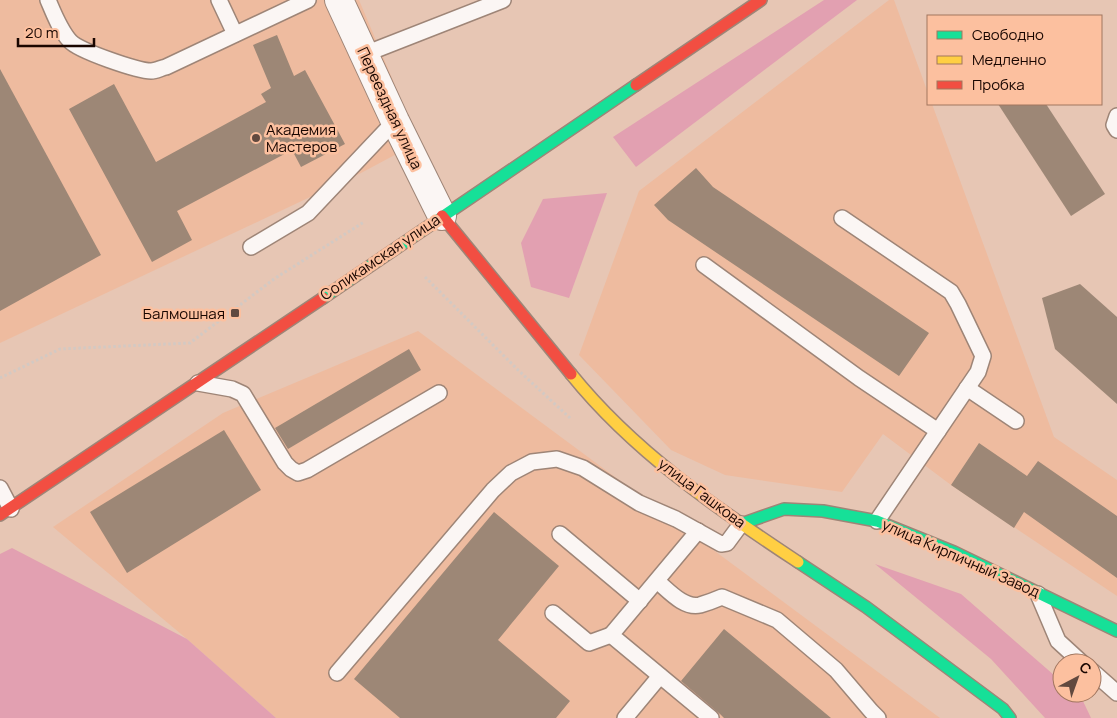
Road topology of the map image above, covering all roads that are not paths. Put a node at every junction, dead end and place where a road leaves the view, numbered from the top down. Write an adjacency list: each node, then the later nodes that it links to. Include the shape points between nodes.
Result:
1 (48, 0): 7 (lane, via 62,31 72,43 136,69 151,71 166,67)
2 (219, 0): 7 (lane)
3 (308, 0): 7 (lane)
4 (339, 0): 8 (street, Переездная улица)
5 (503, 0): 8 (lane)
6 (761, 0): 12 (street, Соликамская улица)
7 (236, 34)
8 (365, 54): 10 (street, Переездная улица)
9 (1117, 116): 11 (lane, via 1114,125)
10 (395, 121): 12 (street, Переездная улица); 14 (lane, via 308,214)
11 (1117, 130)
12 (442, 216): 16 (street, Соликамская улица); 24 (street, улица Гашкова, via 591,399 642,447)
13 (842, 218): 17 (lane, via 951,292 983,356 978,372)
14 (251, 247)
15 (704, 265): 20 (lane)
16 (197, 383): 18 (lane, via 243,394 285,462 298,473); 22 (street, Соликамская улица)
17 (967, 388): 19 (lane); 20 (lane)
18 (439, 393)
19 (1016, 421)
20 (938, 431): 23 (lane)
21 (0, 488): 22 (lane)
22 (6, 512)
23 (877, 521): 24 (street, улица Кирпичный Завод, via 823,511 784,510); 28 (street, улица Кирпичный Завод)
24 (741, 524): 25 (lane, via 727,542 721,544); 41 (street, улица Гашкова, via 866,607 1003,709)
25 (698, 531): 27 (lane); 34 (lane, via 639,503 583,468 557,459 532,462 511,473 493,490)
26 (560, 534): 29 (lane)
27 (657, 581): 29 (lane); 40 (lane, via 693,606 722,597 777,620 836,670)
28 (1036, 590): 31 (street, улица Кирпичный Завод); 33 (lane, via 1058,641)
29 (640, 601): 32 (lane)
30 (553, 613): 32 (lane, via 589,643)
31 (1117, 631)
32 (611, 635): 35 (lane)
33 (1071, 653)
34 (337, 673)
35 (660, 676): 38 (lane); 39 (lane)
36 (1102, 681): 37 (lane)
37 (1117, 694)
38 (626, 718)
39 (711, 718)
40 (878, 718)
41 (1010, 718)

